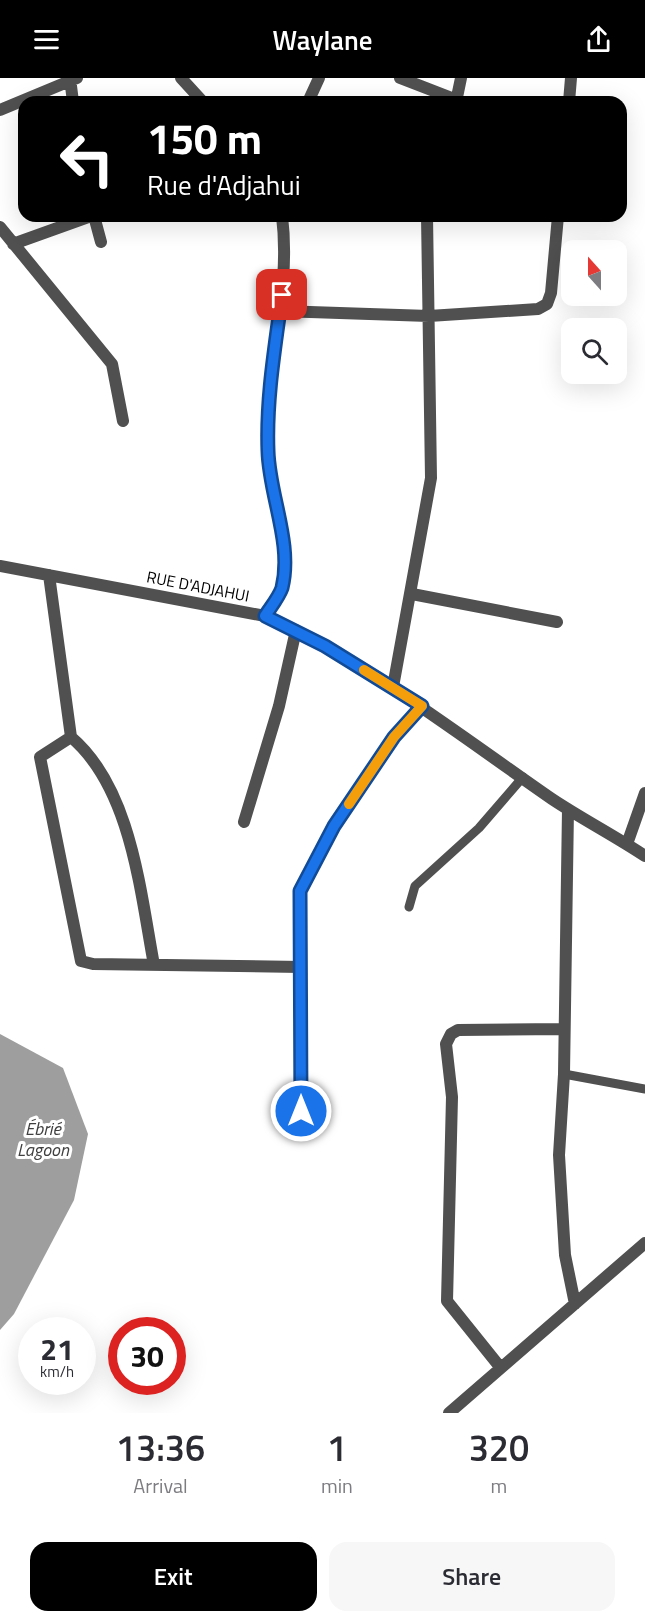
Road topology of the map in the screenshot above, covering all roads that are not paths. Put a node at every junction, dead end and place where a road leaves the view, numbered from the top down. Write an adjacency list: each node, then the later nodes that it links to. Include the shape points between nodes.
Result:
1 (181, 78): 9 (street)
2 (320, 78): 10 (street)
3 (400, 78): 11 (street)
4 (461, 78): 12 (street)
5 (571, 78): 13 (street)
6 (72, 79): 7 (street); 8 (street)
7 (33, 96)
8 (73, 96)
9 (198, 96)
10 (311, 96)
11 (445, 96)
12 (458, 96)
13 (570, 96)
14 (18, 102): 15 (street)
15 (0, 110)
16 (75, 222): 23 (street)
17 (94, 222): 22 (street)
18 (283, 222): 24 (street, via 286,241)
19 (427, 222): 25 (street)
20 (557, 222): 25 (street, via 547,304 538,309)
21 (0, 227): 23 (street)
22 (101, 242)
23 (13, 244): 26 (street, via 112,364)
24 (280, 311): 25 (street); 30 (street, via 272,369 268,453 284,550 281,590)
25 (429, 316): 29 (street, via 431,478)
26 (123, 421)
27 (0, 566): 28 (street, RUE D'ADJAHUI)
28 (49, 575): 30 (street, RUE D'ADJAHUI); 35 (street)
29 (412, 594): 31 (street); 33 (street)
30 (265, 616): 32 (street, RUE D'ADJAHUI)
31 (557, 622)
32 (296, 630): 33 (street, RUE D'ADJAHUI); 39 (street, via 279,706)
33 (393, 687): 34 (street, RUE D'ADJAHUI)
34 (422, 706): 36 (street, RUE D'ADJAHUI); 44 (street, via 394,737 334,826 300,891)
35 (71, 736): 43 (street, via 104,772 134,853); 43 (street, via 40,757 81,961)
36 (522, 777): 38 (street, RUE D'ADJAHUI); 42 (lane, via 479,828 415,886)
37 (645, 793): 40 (street)
38 (568, 809): 40 (street, RUE D'ADJAHUI); 45 (street)
39 (244, 822)
40 (627, 844): 41 (street, RUE D'ADJAHUI)
41 (645, 856)
42 (409, 907)
43 (154, 965): 44 (street)
44 (301, 967): 48 (street)
45 (563, 1029): 46 (street); 51 (street, via 458,1030 446,1044 452,1097 447,1301)
46 (564, 1074): 47 (lane); 50 (street, via 559,1155 565,1255)
47 (645, 1089)
48 (301, 1111)
49 (645, 1244): 50 (street)
50 (575, 1304): 51 (street)
51 (500, 1367): 52 (street)
52 (449, 1413)

